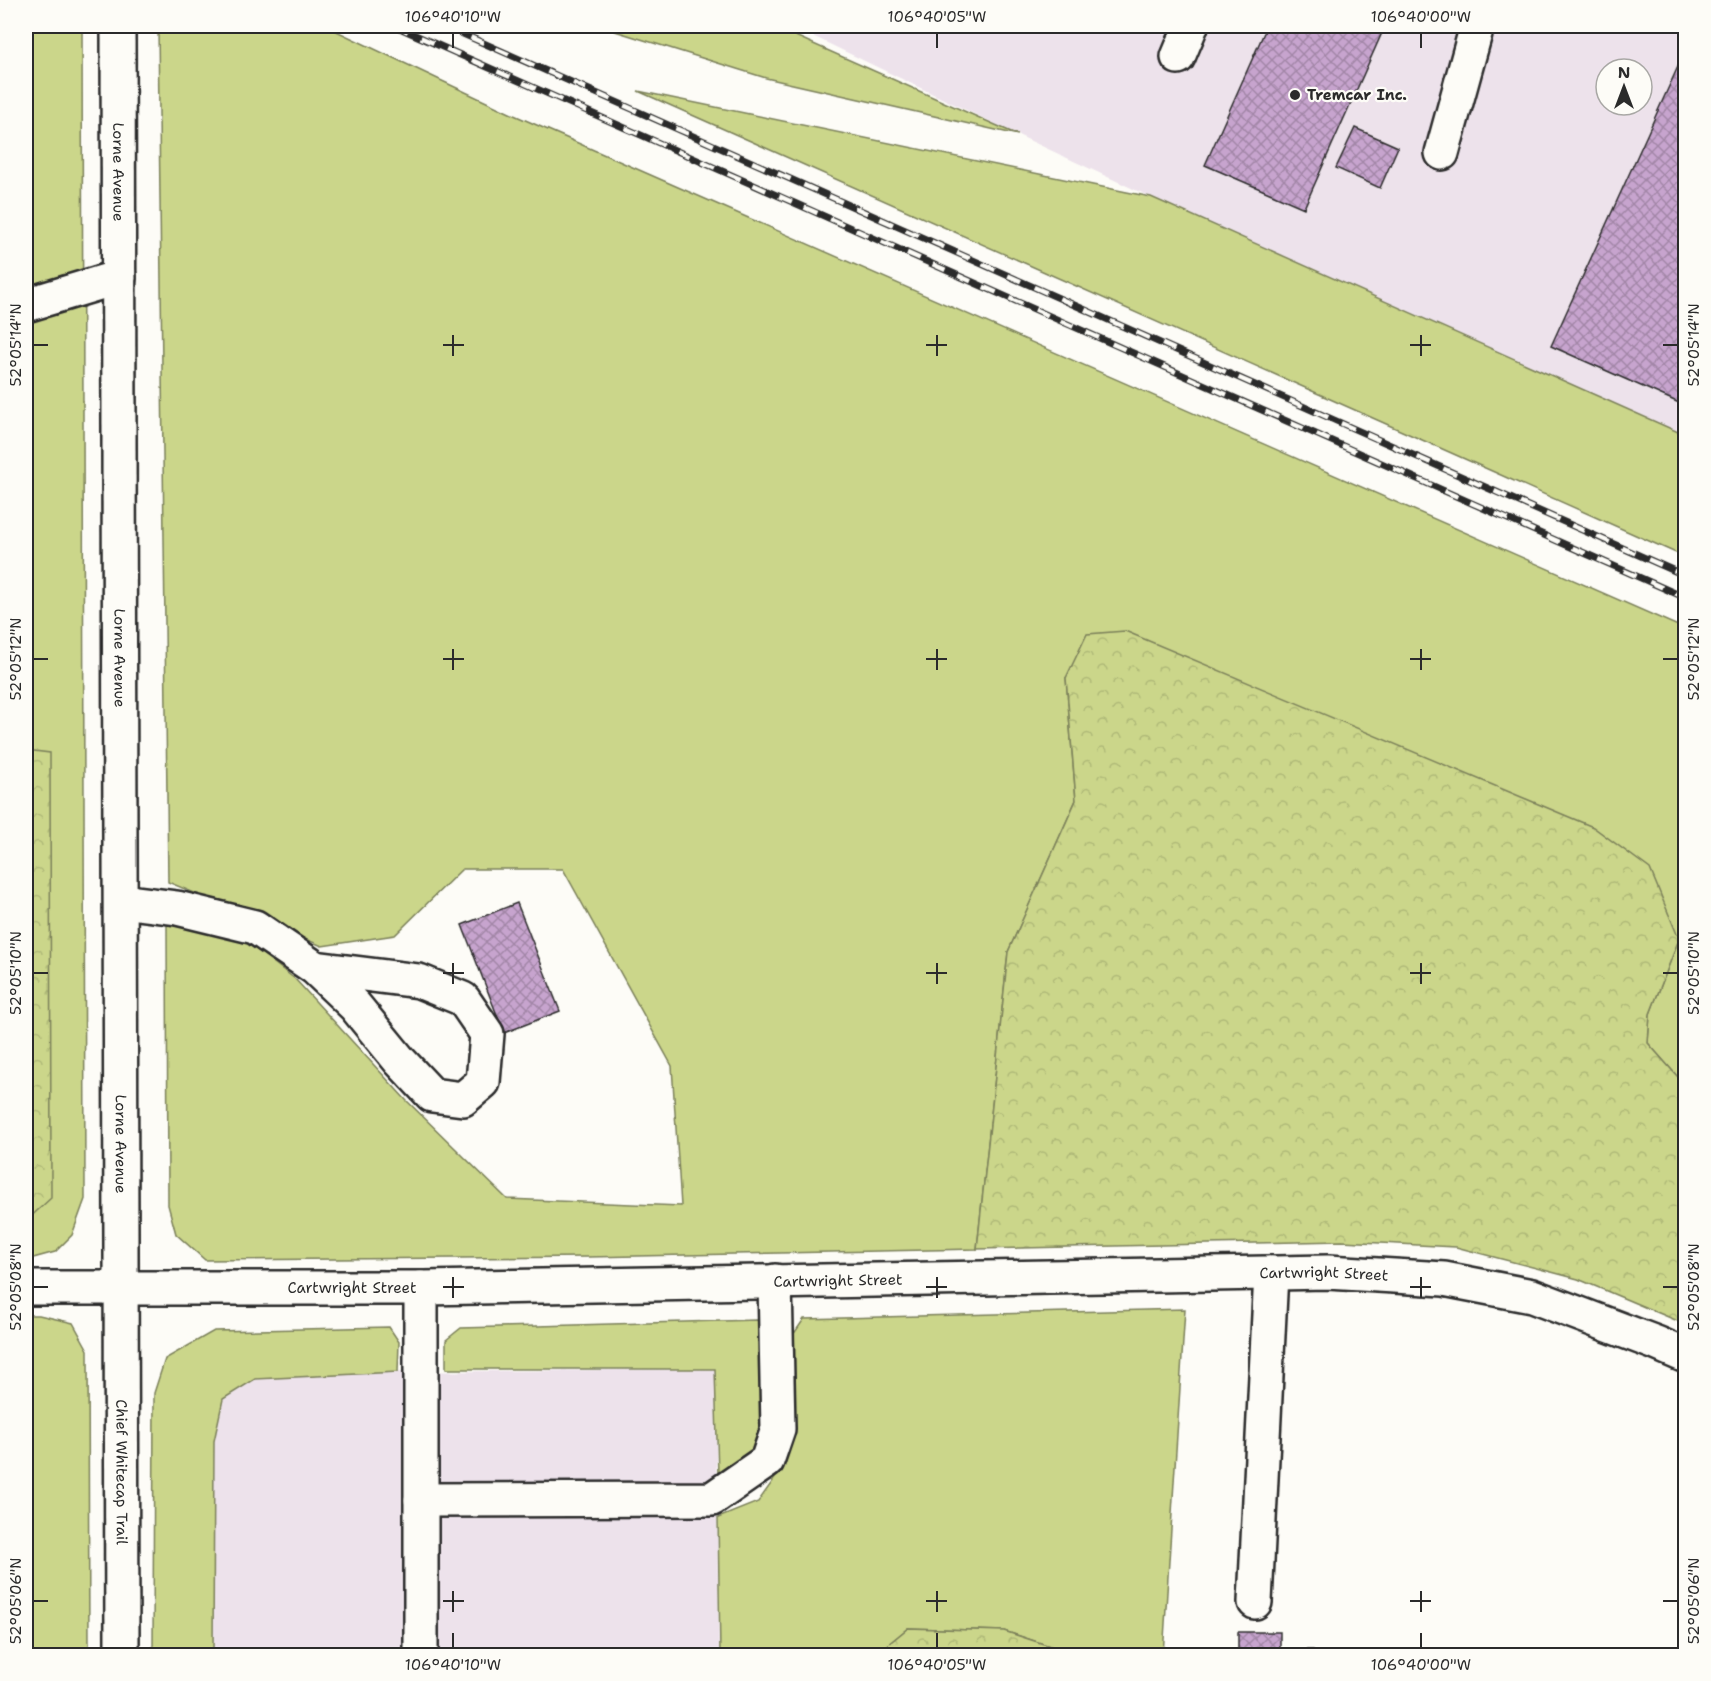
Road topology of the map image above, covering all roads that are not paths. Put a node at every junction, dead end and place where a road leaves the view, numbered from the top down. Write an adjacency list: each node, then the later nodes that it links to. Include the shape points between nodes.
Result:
1 (117, 26): 6 (street, Lorne Avenue)
2 (1191, 26): 4 (street)
3 (1477, 26): 5 (street)
4 (1178, 57)
5 (1442, 153)
6 (119, 277): 7 (street); 8 (street, Lorne Avenue)
7 (26, 305)
8 (121, 902): 9 (street, via 177,908 255,927); 13 (street, Lorne Avenue)
9 (315, 968): 9 (street, via 355,1006 432,1095 463,1099 483,1082 487,1034 463,999 419,981)
10 (1271, 1273): 11 (street, Cartwright Street); 15 (street, Cartwright Street, via 1444,1279 1532,1296); 17 (street)
11 (775, 1281): 14 (street, Cartwright Street); 16 (street, via 778,1429 767,1461 712,1499)
12 (26, 1288): 13 (street, Cartwright Street)
13 (121, 1288): 14 (street, Cartwright Street); 18 (street, Chief Whitecap Trail)
14 (421, 1288): 16 (street)
15 (1686, 1356)
16 (421, 1500): 19 (street)
17 (1255, 1602)
18 (122, 1656)
19 (421, 1656)

